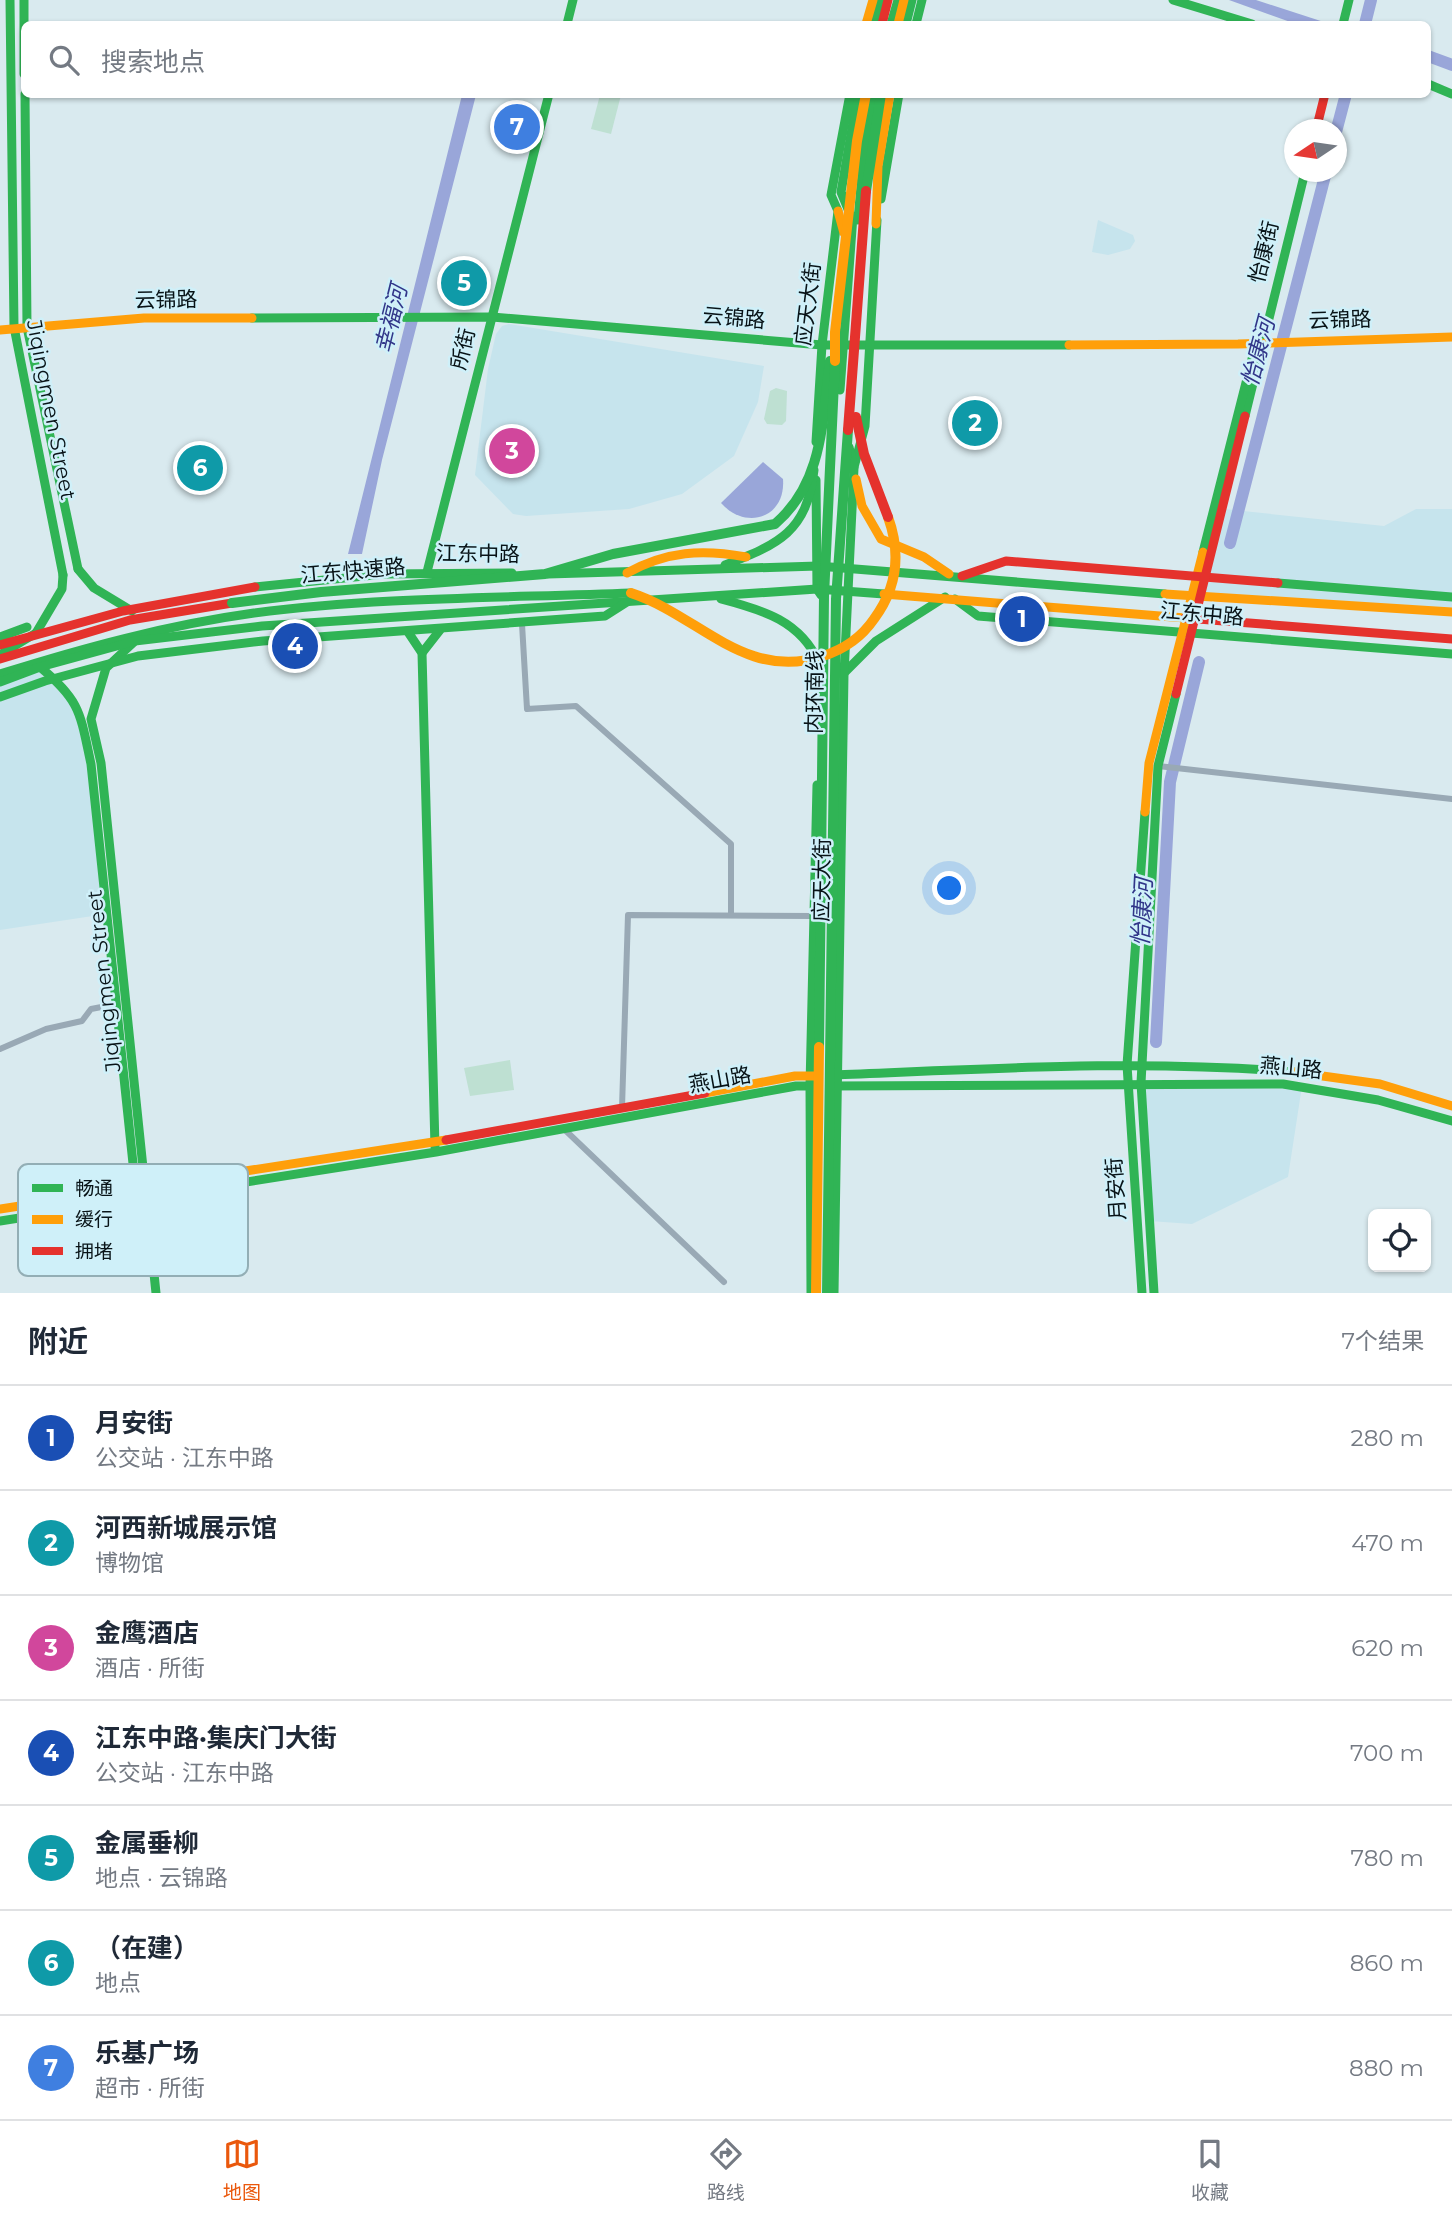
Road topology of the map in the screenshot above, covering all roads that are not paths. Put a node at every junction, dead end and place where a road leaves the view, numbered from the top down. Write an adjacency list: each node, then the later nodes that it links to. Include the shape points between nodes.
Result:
1 (10, 0): 42 (main road, Jiqingmen Street)
2 (24, 0): 12 (main road)
3 (573, 0): 13 (main road)
4 (873, 0): 14 (main road)
5 (880, 0): 15 (main road)
6 (893, 0): 16 (main road)
7 (904, 0): 17 (main road)
8 (912, 0): 18 (main road)
9 (922, 0): 19 (main road)
10 (1173, 0): 20 (main road)
11 (1348, 4): 21 (main road)
12 (24, 21)
13 (568, 21)
14 (867, 21)
15 (875, 21)
16 (888, 21)
17 (899, 21)
18 (907, 21)
19 (917, 21)
20 (1242, 21)
21 (1344, 21)
22 (1431, 86): 23 (main road)
23 (1452, 94)
24 (25, 98): 43 (main road, Jiqingmen Street)
25 (548, 98): 40 (main road, 所街)
26 (849, 98): 37 (main road, 应天大街, via 831,195)
27 (857, 98): 38 (main road, via 841,192)
28 (869, 98): 38 (main road, 应天大街)
29 (869, 98): 45 (main road, 内环南线, bridge, via 857,142)
30 (870, 98): 49 (main road, 应天大街)
31 (880, 98): 51 (main road, 内环南线, bridge, via 870,155)
32 (889, 98): 39 (main road, via 878,166)
33 (898, 98): 39 (main road, 应天大街)
34 (1324, 98): 35 (main road)
35 (1319, 119)
36 (1302, 182): 47 (main road, 怡康街)
37 (838, 211): 48 (main road, 应天大街); 49 (main road, via 845,225)
38 (853, 220): 49 (main road, 应天大街)
39 (876, 224): 50 (main road, 应天大街)
40 (492, 317): 43 (main road, 云锦路, via 144,318); 48 (main road, 云锦路); 59 (main road, 所街)
41 (0, 322): 42 (main road, 云锦路)
42 (14, 327): 43 (main road, 云锦路); 44 (main road, 云锦路); 78 (main road, Jiqingmen Street, via 63,575 62,589)
43 (27, 327): 73 (main road, Jiqingmen Street, via 78,569 94,588)
44 (0, 330)
45 (835, 332): 87 (main road, 江东快速路, bridge, via 809,486 795,509 775,524 614,554 545,574 321,592 130,620); 123 (main road, 内环南线, bridge, via 824,596)
46 (1452, 337): 47 (main road, 云锦路)
47 (1261, 343): 50 (main road, 云锦路); 63 (main road, 怡康街, via 1262,354)
48 (822, 345): 49 (main road, 云锦路); 52 (main road, 应天大街)
49 (845, 346): 50 (main road, 云锦路); 53 (main road, 应天大街, via 843,423); 56 (main road, 应天大街)
50 (870, 346): 53 (main road, 应天大街, via 865,426)
51 (854, 357): 69 (main road, bridge, via 857,431 864,462 889,520 896,561 884,604 859,638 802,663 772,664 736,652 646,596); 124 (main road, 内环南线, bridge, via 836,599)
52 (815, 449): 54 (main road, via 813,494 804,517 792,533); 55 (main road, 应天大街)
53 (854, 468): 57 (main road, 应天大街); 61 (main road, via 862,506 881,539 924,557)
54 (746, 557): 58 (main road); 60 (main road, via 707,550 653,557)
55 (818, 566): 56 (main road, 江东中路); 58 (main road, 江东中路); 64 (main road, 应天大街)
56 (831, 566): 57 (main road, 江东中路); 65 (main road, 应天大街)
57 (848, 567): 61 (main road, 江东中路); 66 (main road, 应天大街)
58 (715, 569): 60 (main road, 江东中路)
59 (427, 572): 60 (main road, 江东中路); 73 (main road, 江东中路, via 260,586)
60 (626, 574)
61 (949, 575): 62 (main road, 江东中路)
62 (962, 576): 63 (main road, 江东中路, via 1006,561); 68 (main road, 江东中路)
63 (1202, 579): 68 (main road, 月安街); 70 (main road, 江东中路)
64 (817, 589): 65 (main road, 江东中路); 67 (main road, 江东中路); 72 (main road)
65 (830, 589): 66 (main road, 江东中路); 72 (main road, 应天大街)
66 (847, 589): 71 (main road, 江东中路); 91 (main road, 应天大街)
67 (710, 596): 69 (main road, 江东中路); 90 (main road, via 784,620 813,644)
68 (1198, 596): 74 (main road, 江东中路); 75 (main road, 月安街)
69 (629, 597): 76 (main road, 江东中路, via 605,616); 83 (main road, 江东中路, via 262,626); 92 (main road, 江东快速路, via 336,605 230,618 135,634)
70 (1452, 597)
71 (949, 598): 75 (main road, 江东中路); 80 (main road, 江东中路, via 978,616); 91 (main road, via 876,641)
72 (826, 604): 90 (main road, 应天大街)
73 (131, 611): 78 (main road, 江东中路)
74 (1452, 612)
75 (1191, 617): 80 (main road, 月安街); 82 (main road, 江东中路)
76 (522, 624): 77 (main road, 江东中路); 99 (street, via 527,709 576,706 731,844)
77 (440, 629): 79 (main road, 江东中路); 85 (main road)
78 (32, 630): 81 (main road, 江东中路); 84 (main road, 江东中路); 87 (main road)
79 (408, 632): 85 (main road); 88 (main road, 江东中路, via 263,641)
80 (1188, 632): 86 (main road, 江东中路); 97 (main road); 104 (main road, 月安街, via 1149,763)
81 (0, 637)
82 (1452, 639)
83 (135, 641): 88 (main road); 89 (main road, 江东中路)
84 (0, 645)
85 (422, 653): 114 (main road)
86 (1452, 654)
87 (0, 657)
88 (113, 663): 93 (main road, 江东中路); 96 (main road, via 106,668)
89 (40, 667): 92 (main road); 93 (main road); 94 (main road, 江东中路)
90 (821, 669): 100 (main road, 应天大街)
91 (844, 674): 106 (main road, 应天大街)
92 (0, 675)
93 (54, 678): 95 (main road, 江东中路); 96 (main road, via 69,691)
94 (0, 682)
95 (0, 698)
96 (86, 720): 101 (main road, Jiqingmen Street, via 101,763); 102 (main road, Jiqingmen Street)
97 (1158, 766): 98 (street); 105 (main road)
98 (1452, 799)
99 (731, 915): 100 (street); 111 (street, via 628,915)
100 (813, 916): 107 (main road, 应天大街)
101 (126, 1002): 102 (street); 116 (main road, Jiqingmen Street)
102 (114, 1004): 103 (street, via 91,1009 82,1021 46,1029); 115 (main road, Jiqingmen Street)
103 (0, 1049)
104 (1127, 1065): 105 (main road, 燕山路); 106 (main road, 燕山路); 108 (main road, 月安街)
105 (1141, 1065): 109 (main road); 110 (main road, 燕山路, via 1286,1071 1373,1083)
106 (838, 1080): 107 (main road, 燕山路); 108 (main road, 燕山路); 125 (main road, 应天大街)
107 (810, 1081): 111 (main road, 燕山路, via 795,1076); 113 (main road, 燕山路); 123 (main road, 应天大街)
108 (1127, 1083): 109 (main road, 燕山路); 126 (main road, 月安街)
109 (1140, 1083): 112 (main road, 燕山路, via 1301,1086 1378,1100); 127 (main road)
110 (1452, 1106)
111 (622, 1108): 114 (main road, 燕山路)
112 (1452, 1121)
113 (564, 1129): 114 (main road, 燕山路); 122 (street)
114 (435, 1147): 117 (main road, 燕山路)
115 (137, 1164)
116 (139, 1164)
117 (248, 1176)
118 (18, 1207): 119 (main road, 燕山路)
119 (0, 1209)
120 (18, 1217): 121 (main road, 燕山路)
121 (0, 1221)
122 (724, 1282)
123 (813, 1293)
124 (827, 1293)
125 (834, 1293)
126 (1142, 1293)
127 (1154, 1293)

